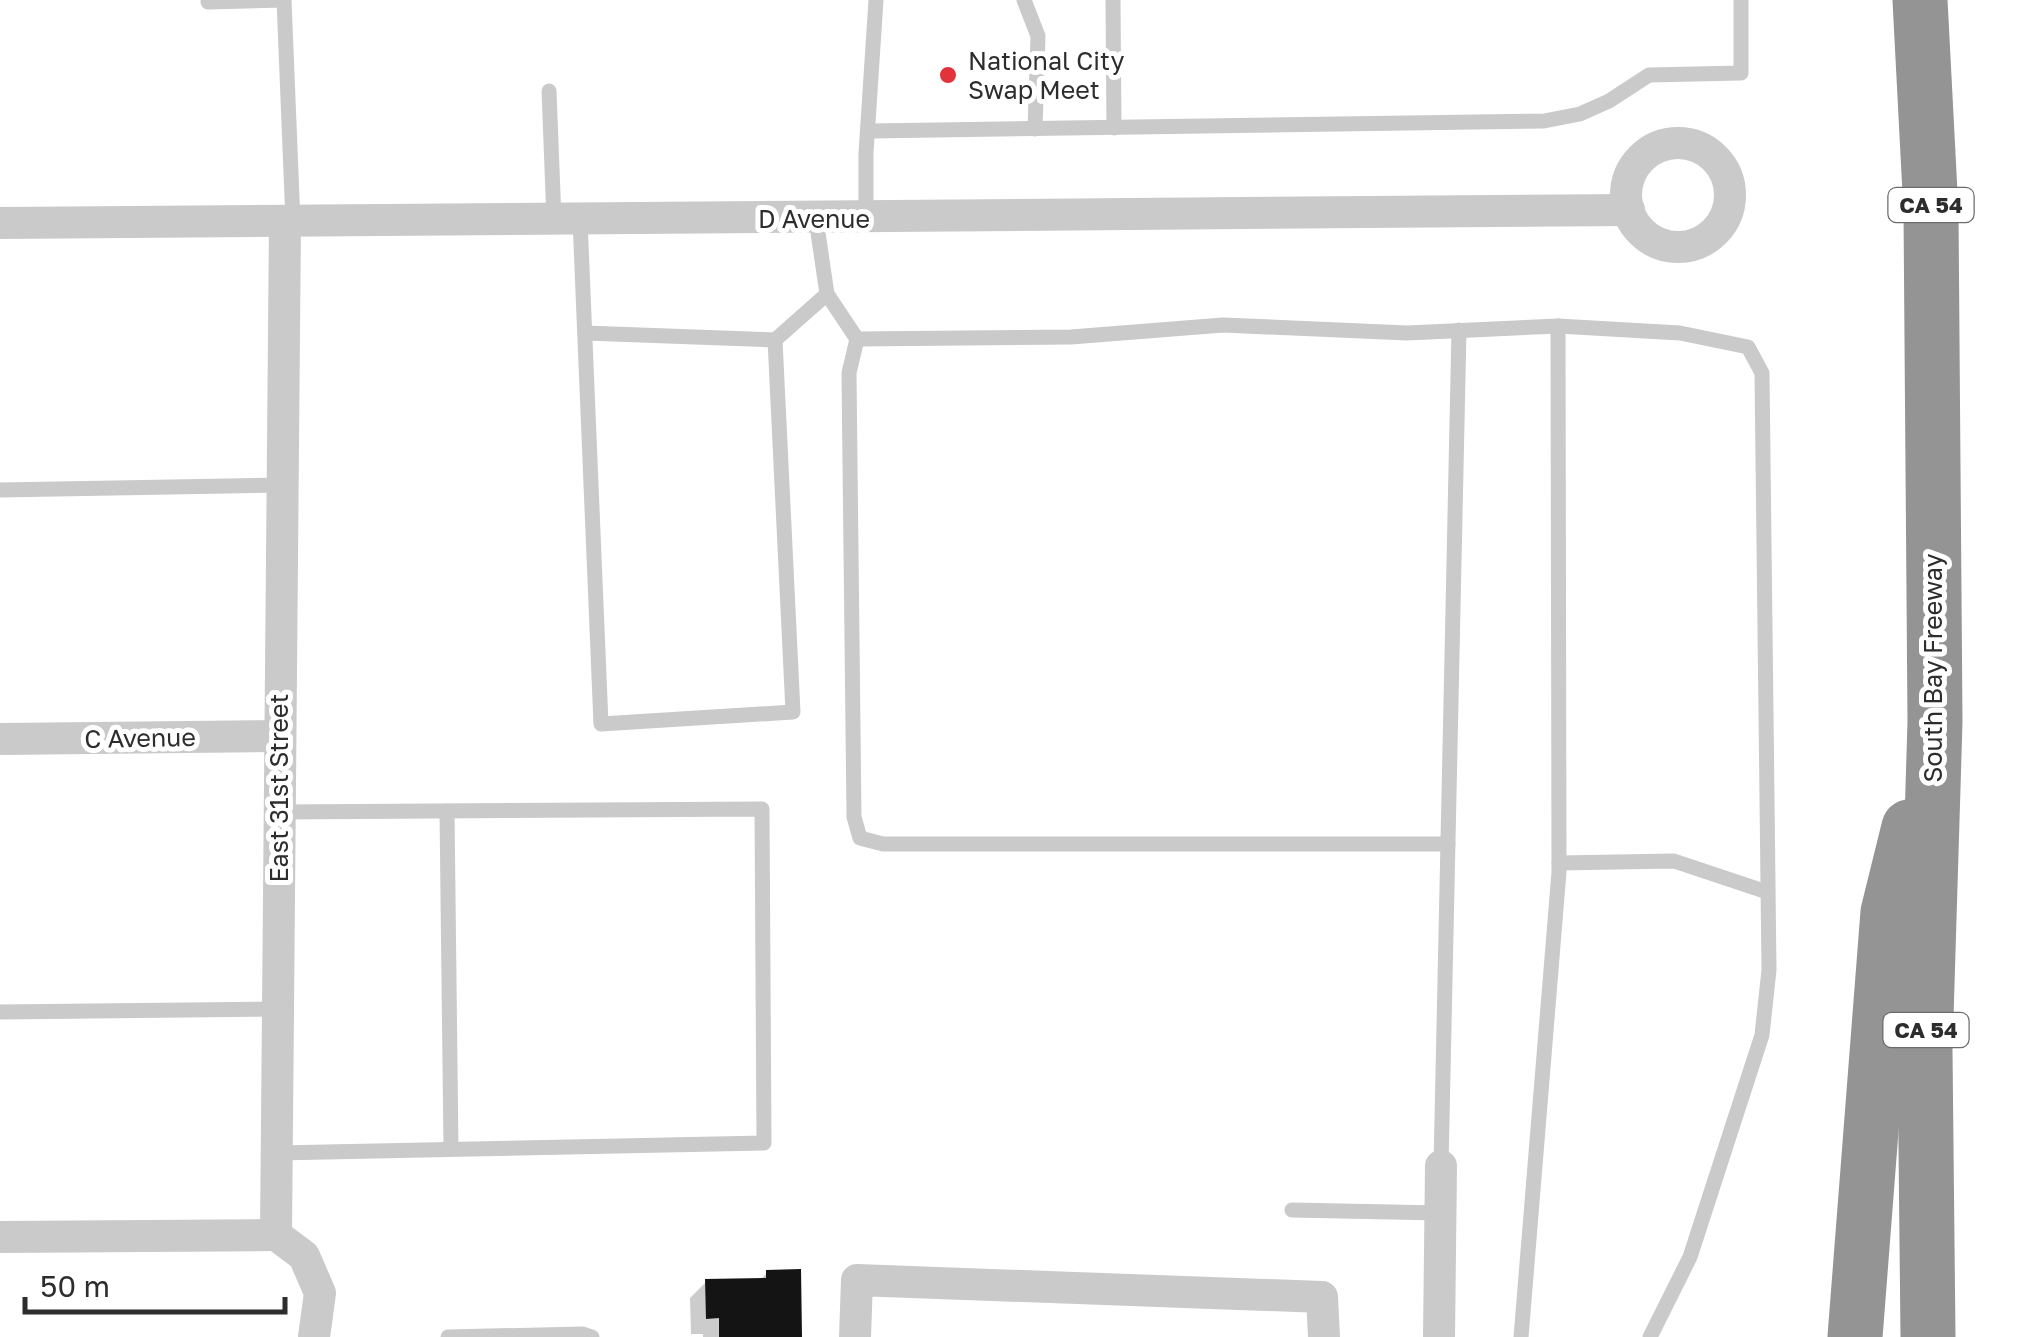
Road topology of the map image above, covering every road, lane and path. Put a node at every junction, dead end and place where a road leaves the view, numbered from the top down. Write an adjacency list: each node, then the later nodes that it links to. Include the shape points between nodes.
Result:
1 (876, 0): 10 (lane)
2 (1024, 0): 9 (lane, via 1038,36)
3 (1113, 0): 8 (lane)
4 (1741, 0): 8 (lane, via 1741,72 1649,75 1580,114 1544,121)
5 (208, 2): 15 (lane, via 284,0)
6 (1920, 3): 25 (highway, South Bay Freeway / CA 54, via 1932,212)
7 (549, 91): 14 (lane)
8 (1114, 128): 9 (lane)
9 (1035, 129): 10 (lane)
10 (870, 132): 13 (lane)
11 (1628, 210): 13 (street, D Avenue)
12 (816, 218): 13 (street, D Avenue); 14 (street, D Avenue); 17 (lane)
13 (866, 218)
14 (567, 220): 15 (street, D Avenue); 20 (lane)
15 (289, 221): 16 (street, D Avenue); 23 (street, East 31st Street)
16 (0, 223)
17 (827, 294): 21 (lane); 22 (lane)
18 (1558, 326): 19 (lane); 31 (lane); 32 (lane, via 1680,333 1748,347 1762,373)
19 (1458, 330): 21 (lane, via 1223,325 1071,338); 30 (lane)
20 (585, 333): 22 (lane); 22 (lane, via 601,724 792,712)
21 (858, 339): 30 (lane, via 849,373 854,818 860,838 883,844)
22 (775, 340)
23 (280, 485): 24 (lane); 26 (street, East 31st Street)
24 (0, 490)
25 (1936, 722): 50 (highway, via 1888,912); 51 (highway, South Bay Freeway / CA 54, via 1926,1050)
26 (279, 736): 27 (street, C Avenue); 29 (street, East 31st Street)
27 (0, 739)
28 (447, 811): 29 (lane); 35 (lane); 35 (lane, via 762,809 764,1142)
29 (279, 812): 33 (street, East 31st Street)
30 (1448, 844): 37 (lane)
31 (1559, 864): 32 (lane, via 1674,862); 48 (lane)
32 (1767, 892): 49 (lane, via 1762,1035 1690,1257)
33 (277, 1009): 34 (lane); 36 (street, East 31st Street)
34 (0, 1012)
35 (451, 1149): 36 (lane)
36 (277, 1152): 40 (street, East 31st Street)
37 (1441, 1166): 39 (street)
38 (1292, 1210): 39 (lane)
39 (1441, 1213): 47 (street)
40 (276, 1236): 41 (street); 42 (street, via 304,1256 320,1293)
41 (0, 1238)
42 (314, 1337)
43 (448, 1337): 44 (lane)
44 (592, 1337)
45 (854, 1337): 46 (street, via 857,1280 1322,1297)
46 (1324, 1337)
47 (1439, 1337)
48 (1520, 1337)
49 (1650, 1337)
50 (1855, 1337)
51 (1928, 1337)

